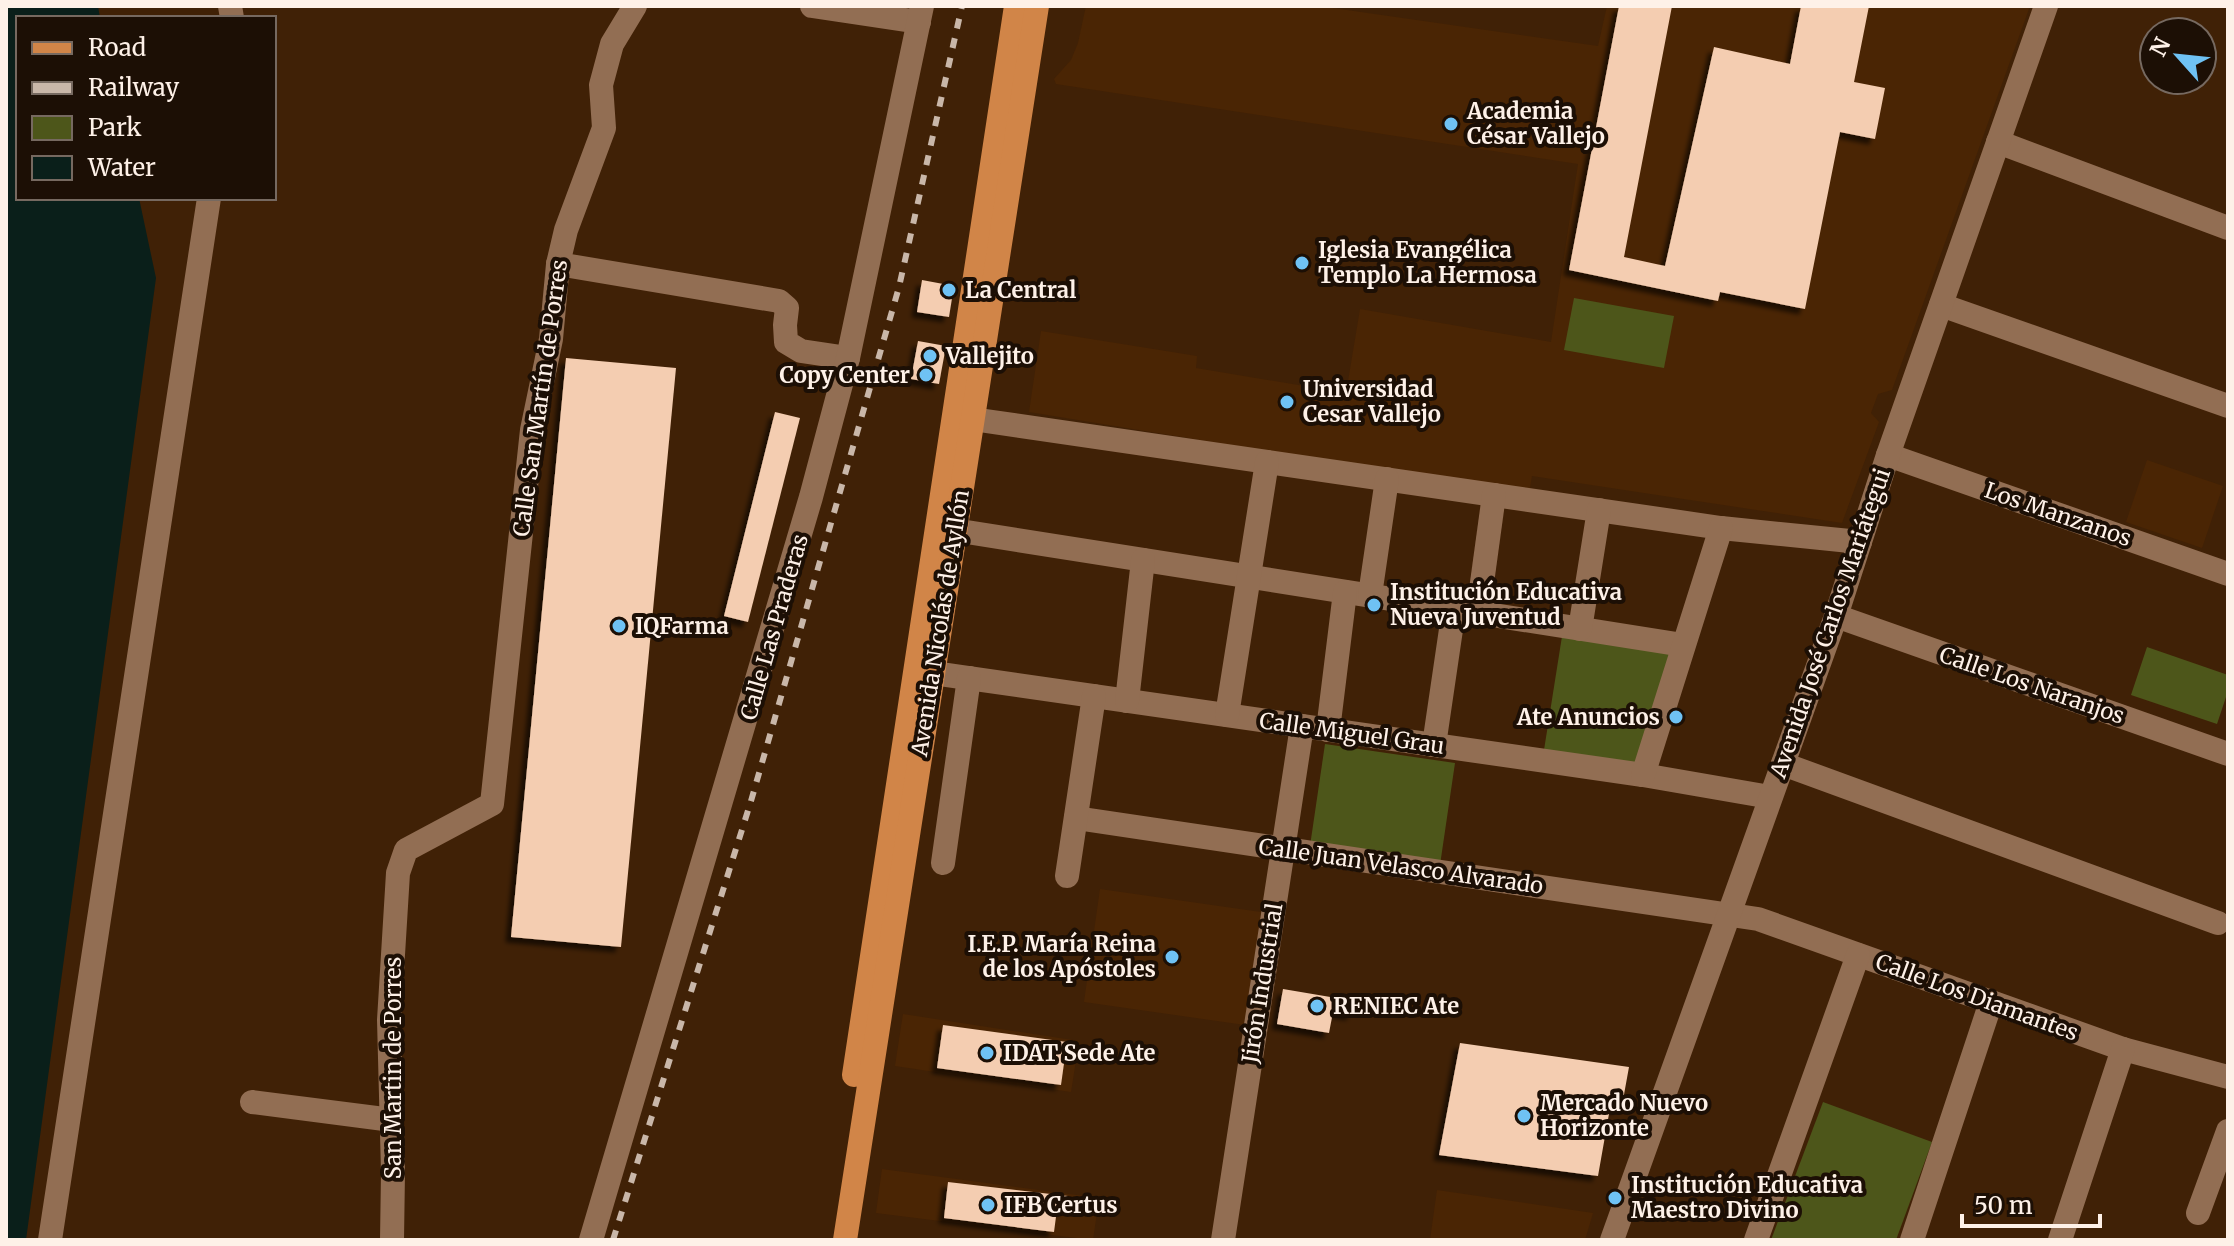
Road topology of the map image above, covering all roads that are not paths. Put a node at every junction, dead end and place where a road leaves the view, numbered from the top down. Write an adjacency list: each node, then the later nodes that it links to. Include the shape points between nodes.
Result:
1 (635, 6): 10 (street, Calle San Martín de Porres, via 612,44 601,85 604,128)
2 (812, 6): 6 (street)
3 (1016, 6): 64 (main road, Avenida Nicolás de Ayllón)
4 (1037, 6): 14 (main road, Avenida Nicolás de Ayllón)
5 (2046, 6): 7 (street, Avenida José Carlos Mariátegui)
6 (920, 14): 12 (street, Calle Las Praderas)
7 (1998, 142): 9 (street); 11 (street, Avenida José Carlos Mariátegui)
8 (209, 200): 61 (street)
9 (2228, 228)
10 (558, 264): 12 (street, via 779,301 787,308 786,342 801,351); 45 (street, Calle San Martín de Porres, via 551,339 532,430)
11 (1941, 305): 13 (street); 15 (street, Avenida José Carlos Mariátegui)
12 (848, 358): 63 (street, Calle Las Praderas, via 764,662)
13 (2228, 406)
14 (972, 419): 16 (street); 21 (main road, Avenida Nicolás de Ayllón)
15 (1888, 455): 22 (street, Avenida José Carlos Mariátegui); 24 (street, Los Manzanos)
16 (1267, 462): 17 (street); 25 (street)
17 (1387, 479): 18 (street); 27 (street)
18 (1494, 495): 19 (street); 29 (street)
19 (1599, 510): 20 (street); 31 (street)
20 (1721, 528): 22 (street); 32 (street)
21 (954, 530): 23 (street); 33 (main road, Avenida Nicolás de Ayllón)
22 (1860, 542): 30 (street, Avenida José Carlos Mariátegui)
23 (1143, 560): 25 (street); 36 (street)
24 (2228, 574)
25 (1249, 577): 26 (street); 37 (street)
26 (1345, 592): 27 (street); 39 (street)
27 (1370, 595): 28 (street)
28 (1454, 609): 29 (street); 40 (street)
29 (1478, 612): 31 (street)
30 (1836, 616): 41 (street, Calle Los Naranjos); 42 (street, Avenida José Carlos Mariátegui)
31 (1580, 629): 32 (street)
32 (1683, 645): 43 (street)
33 (933, 673): 34 (street, Calle Miguel Grau); 65 (main road, Avenida Nicolás de Ayllón)
34 (969, 678): 35 (street, Calle Miguel Grau); 48 (street)
35 (1094, 696): 36 (street, Calle Miguel Grau); 46 (street)
36 (1127, 701): 37 (street, Calle Miguel Grau)
37 (1227, 715): 38 (street, Calle Miguel Grau)
38 (1302, 726): 39 (street, Calle Miguel Grau); 47 (street, Jirón Industrial)
39 (1328, 730): 40 (street, Calle Miguel Grau)
40 (1434, 745): 43 (street, Calle Miguel Grau)
41 (2228, 754)
42 (1783, 764): 44 (street, Avenida José Carlos Mariátegui); 51 (street)
43 (1643, 775): 44 (street, Calle Miguel Grau)
44 (1770, 797): 50 (street, Avenida José Carlos Mariátegui)
45 (492, 804): 57 (street, San Martin de Porres, via 406,850 398,873 389,1020)
46 (1076, 818): 47 (street, Calle Juan Velasco Alvarado); 49 (street)
47 (1283, 849): 50 (street, Calle Juan Velasco Alvarado); 66 (street, Jirón Industrial)
48 (943, 863)
49 (1067, 876)
50 (1727, 914): 52 (street, Calle Los Diamantes, via 1758,919); 60 (street, Avenida José Carlos Mariátegui)
51 (2218, 923)
52 (1858, 955): 53 (street, Calle Los Diamantes); 67 (street)
53 (1991, 1002): 54 (street, Calle Los Diamantes); 68 (street)
54 (2123, 1049): 55 (street, Calle Los Diamantes); 69 (street)
55 (2228, 1077)
56 (252, 1102): 57 (street)
57 (392, 1120): 62 (street, San Martin de Porres)
58 (2228, 1131): 59 (street)
59 (2198, 1213)
60 (1614, 1239)
61 (50, 1240)
62 (392, 1240)
63 (591, 1240)
64 (829, 1240)
65 (845, 1240)
66 (1223, 1240)
67 (1756, 1240)
68 (1912, 1240)
69 (2060, 1240)

